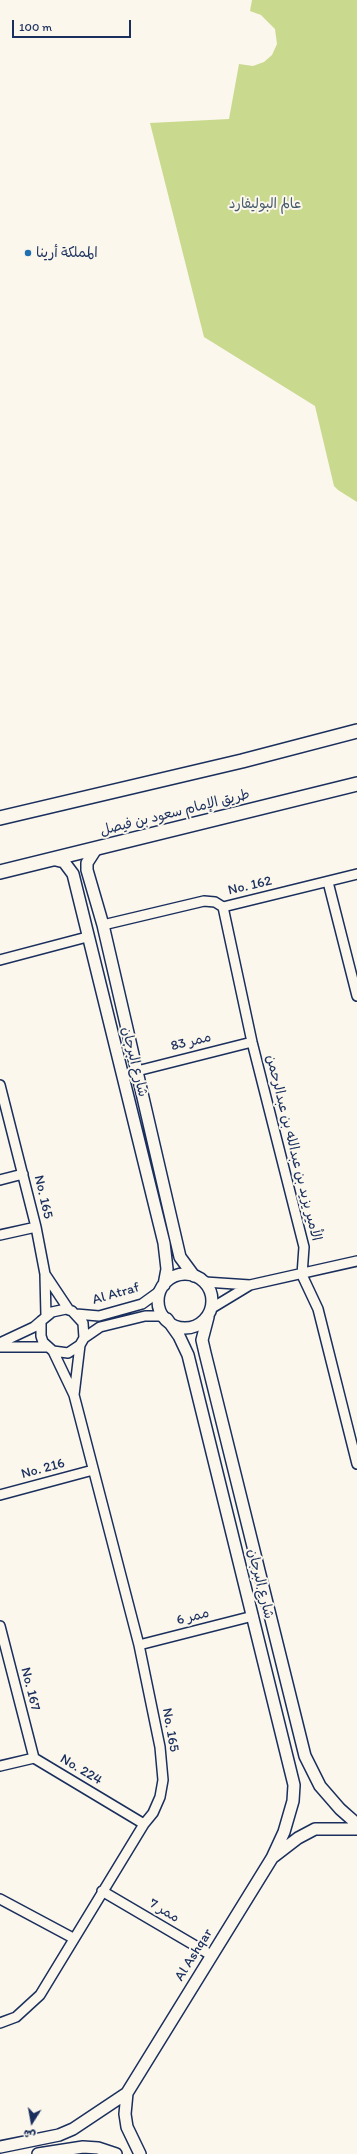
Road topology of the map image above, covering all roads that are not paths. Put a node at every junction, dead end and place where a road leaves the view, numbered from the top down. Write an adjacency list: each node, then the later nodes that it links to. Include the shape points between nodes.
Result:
1 (357, 731): 3 (main road)
2 (357, 784): 4 (main road, طريق الإمام سعود بن فيصل)
3 (0, 818)
4 (96, 849): 5 (main road, طريق الإمام سعود بن فيصل); 10 (street, شارع البرجان, via 87,863 87,870)
5 (52, 859): 6 (main road, طريق الإمام سعود بن فيصل); 11 (street, شارع البرجان, via 64,862 73,874)
6 (0, 872)
7 (357, 874): 8 (street, No. 162)
8 (328, 882): 9 (street, No. 162); 13 (street)
9 (223, 906): 10 (street, No. 162, via 215,902 204,902); 14 (street, الأمير يزيد بن عبدالله بن عبدالرحمن)
10 (103, 925): 15 (street, شارع البرجان)
11 (87, 937): 12 (street); 28 (street, شارع البرجان, via 164,1243 167,1269)
12 (0, 960)
13 (357, 996)
14 (252, 1042): 15 (street, ممر 83); 24 (street, الأمير يزيد بن عبدالله بن عبدالرحمن, via 304,1247)
15 (137, 1070): 25 (street, شارع البرجان, via 180,1258)
16 (0, 1085): 17 (street, No. 165)
17 (1, 1095): 18 (street, No. 165)
18 (23, 1174): 19 (street); 20 (street, No. 165)
19 (0, 1180)
20 (36, 1227): 21 (street); 23 (street, No. 165)
21 (0, 1235)
22 (357, 1261): 24 (street)
23 (45, 1274): 29 (street, No. 165); 31 (street)
24 (302, 1275): 27 (street); 38 (street, الأمير يزيد بن عبدالله بن عبدالرحمن, via 318,1309)
25 (194, 1276): 26 (street, شارع البرجان); 28 (street, via 176,1276)
26 (205, 1282): 27 (street); 30 (street, شارع البرجان, via 211,1290)
27 (250, 1285): 30 (street)
28 (162, 1288): 29 (street, Al Atraf, via 142,1304 99,1316); 32 (street, شارع البرجان, via 158,1305)
29 (72, 1312): 31 (street, via 59,1309); 33 (street, via 83,1323)
30 (210, 1312): 32 (street, via 198,1325 189,1328 180,1327); 47 (street, شارع البرجان, via 202,1340 305,1756 320,1786)
31 (44, 1318): 34 (street, via 34,1326); 36 (street, via 41,1336)
32 (166, 1318): 33 (street, Al Atraf, via 145,1316 100,1327); 41 (street, شارع البرجان, via 188,1355)
33 (82, 1341): 36 (street, via 68,1353); 37 (street)
34 (0, 1343)
35 (0, 1347): 36 (street)
36 (50, 1349): 37 (street)
37 (74, 1395): 39 (street, No. 165)
38 (357, 1464)
39 (93, 1470): 40 (street, No. 216); 43 (street, No. 165)
40 (0, 1495)
41 (253, 1616): 43 (street, ممر 6); 49 (street, شارع البرجان, via 294,1785 292,1807)
42 (0, 1628): 44 (street, No. 167)
43 (139, 1645): 46 (street, No. 165, via 160,1747 163,1780 160,1797 153,1813)
44 (34, 1758): 45 (street); 46 (street, No. 224)
45 (0, 1766)
46 (144, 1824): 50 (street, No. 165)
47 (357, 1824)
48 (357, 1829): 49 (street, Al Ashqar, via 315,1829 298,1838)
49 (272, 1858): 53 (street, Al Ashqar)
50 (102, 1891): 52 (street, No. 165); 53 (street, ممر 7)
51 (0, 1899): 52 (street)
52 (73, 1938): 54 (street, No. 165, via 40,1995 16,2017)
53 (211, 1955): 55 (street, Al Ashqar)
54 (0, 2023)
55 (127, 2093): 56 (street, via 73,2129 59,2135); 59 (street, Al Ashqar, via 125,2114)
56 (0, 2147)
57 (38, 2154): 58 (street, via 83,2147 98,2148)
58 (116, 2154)
59 (140, 2154)

